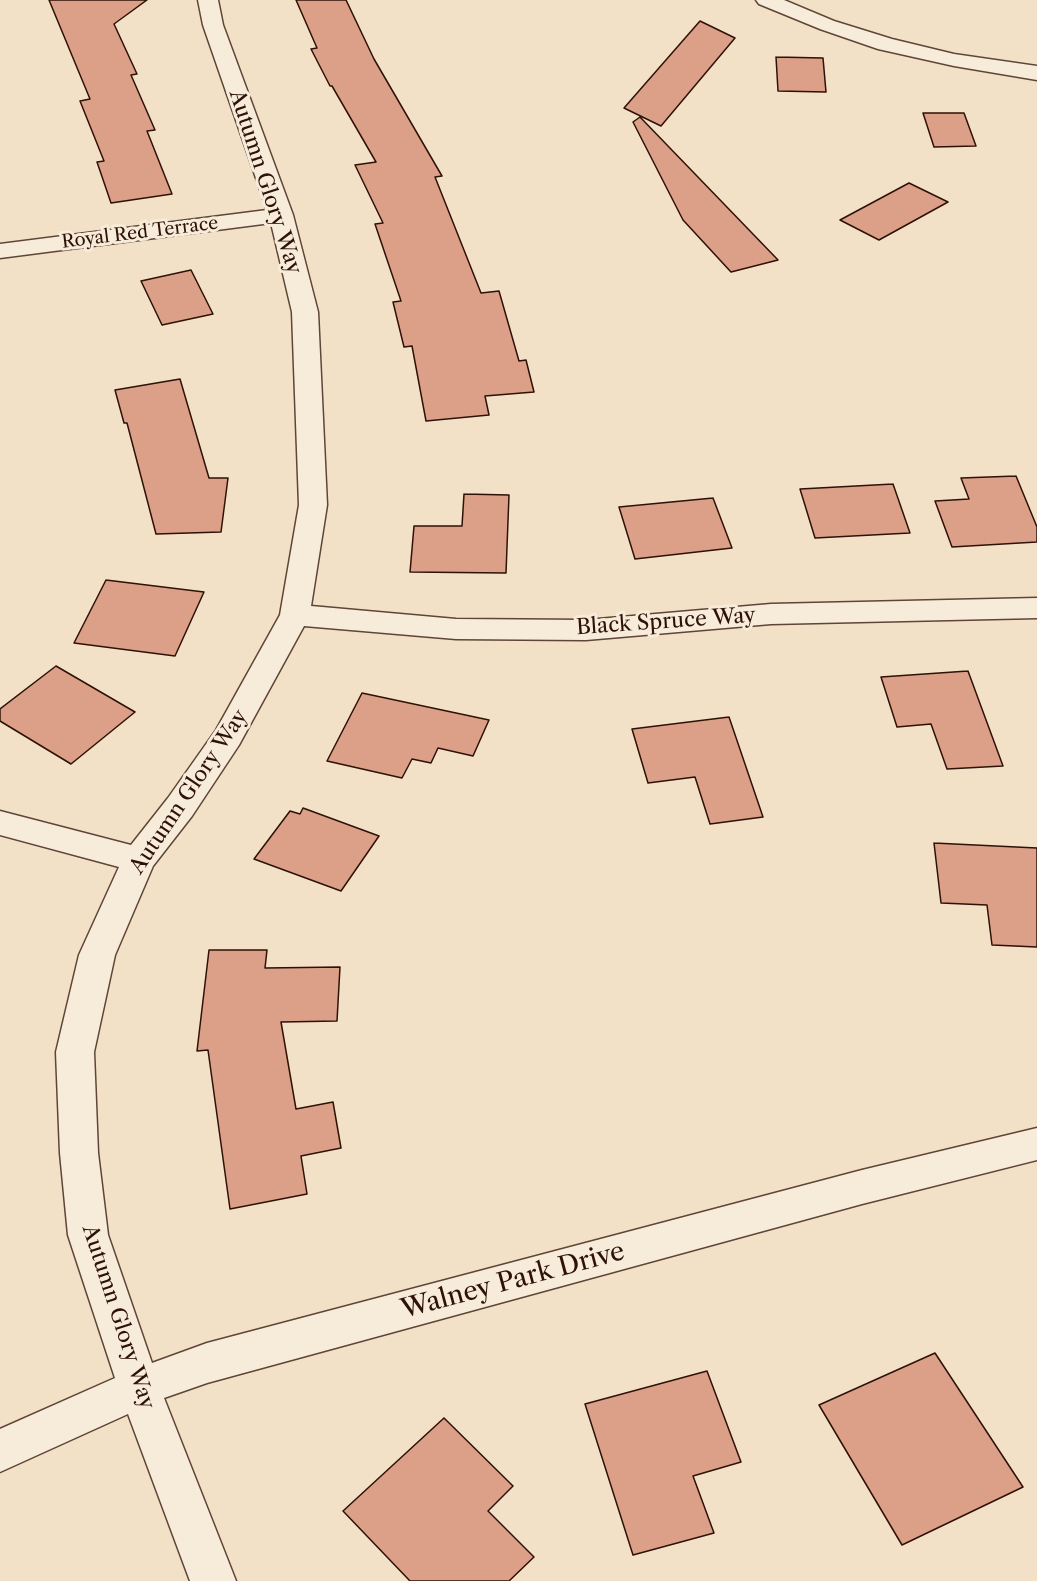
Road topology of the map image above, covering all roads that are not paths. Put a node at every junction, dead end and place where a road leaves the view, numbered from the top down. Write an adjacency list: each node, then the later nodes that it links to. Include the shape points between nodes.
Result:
1 (208, 0): 4 (street, Autumn Glory Way, via 213,25)
2 (766, 0): 3 (street, via 886,44)
3 (1037, 73)
4 (281, 215): 5 (street, Royal Red Terrace); 7 (street, Autumn Glory Way, via 305,312 313,505)
5 (0, 251)
6 (1037, 608): 7 (street, Black Spruce Way, via 771,614 586,630 456,629)
7 (295, 615): 9 (street, Autumn Glory Way, via 228,737)
8 (0, 823): 9 (street)
9 (139, 860): 11 (street, Autumn Glory Way, via 97,955 75,1052 79,1153 88,1235)
10 (1037, 1144): 11 (street, Walney Park Drive, via 293,1339)
11 (139, 1388): 12 (street, Walney Park Drive); 13 (street, Autumn Glory Way)
12 (0, 1451)
13 (213, 1581)

